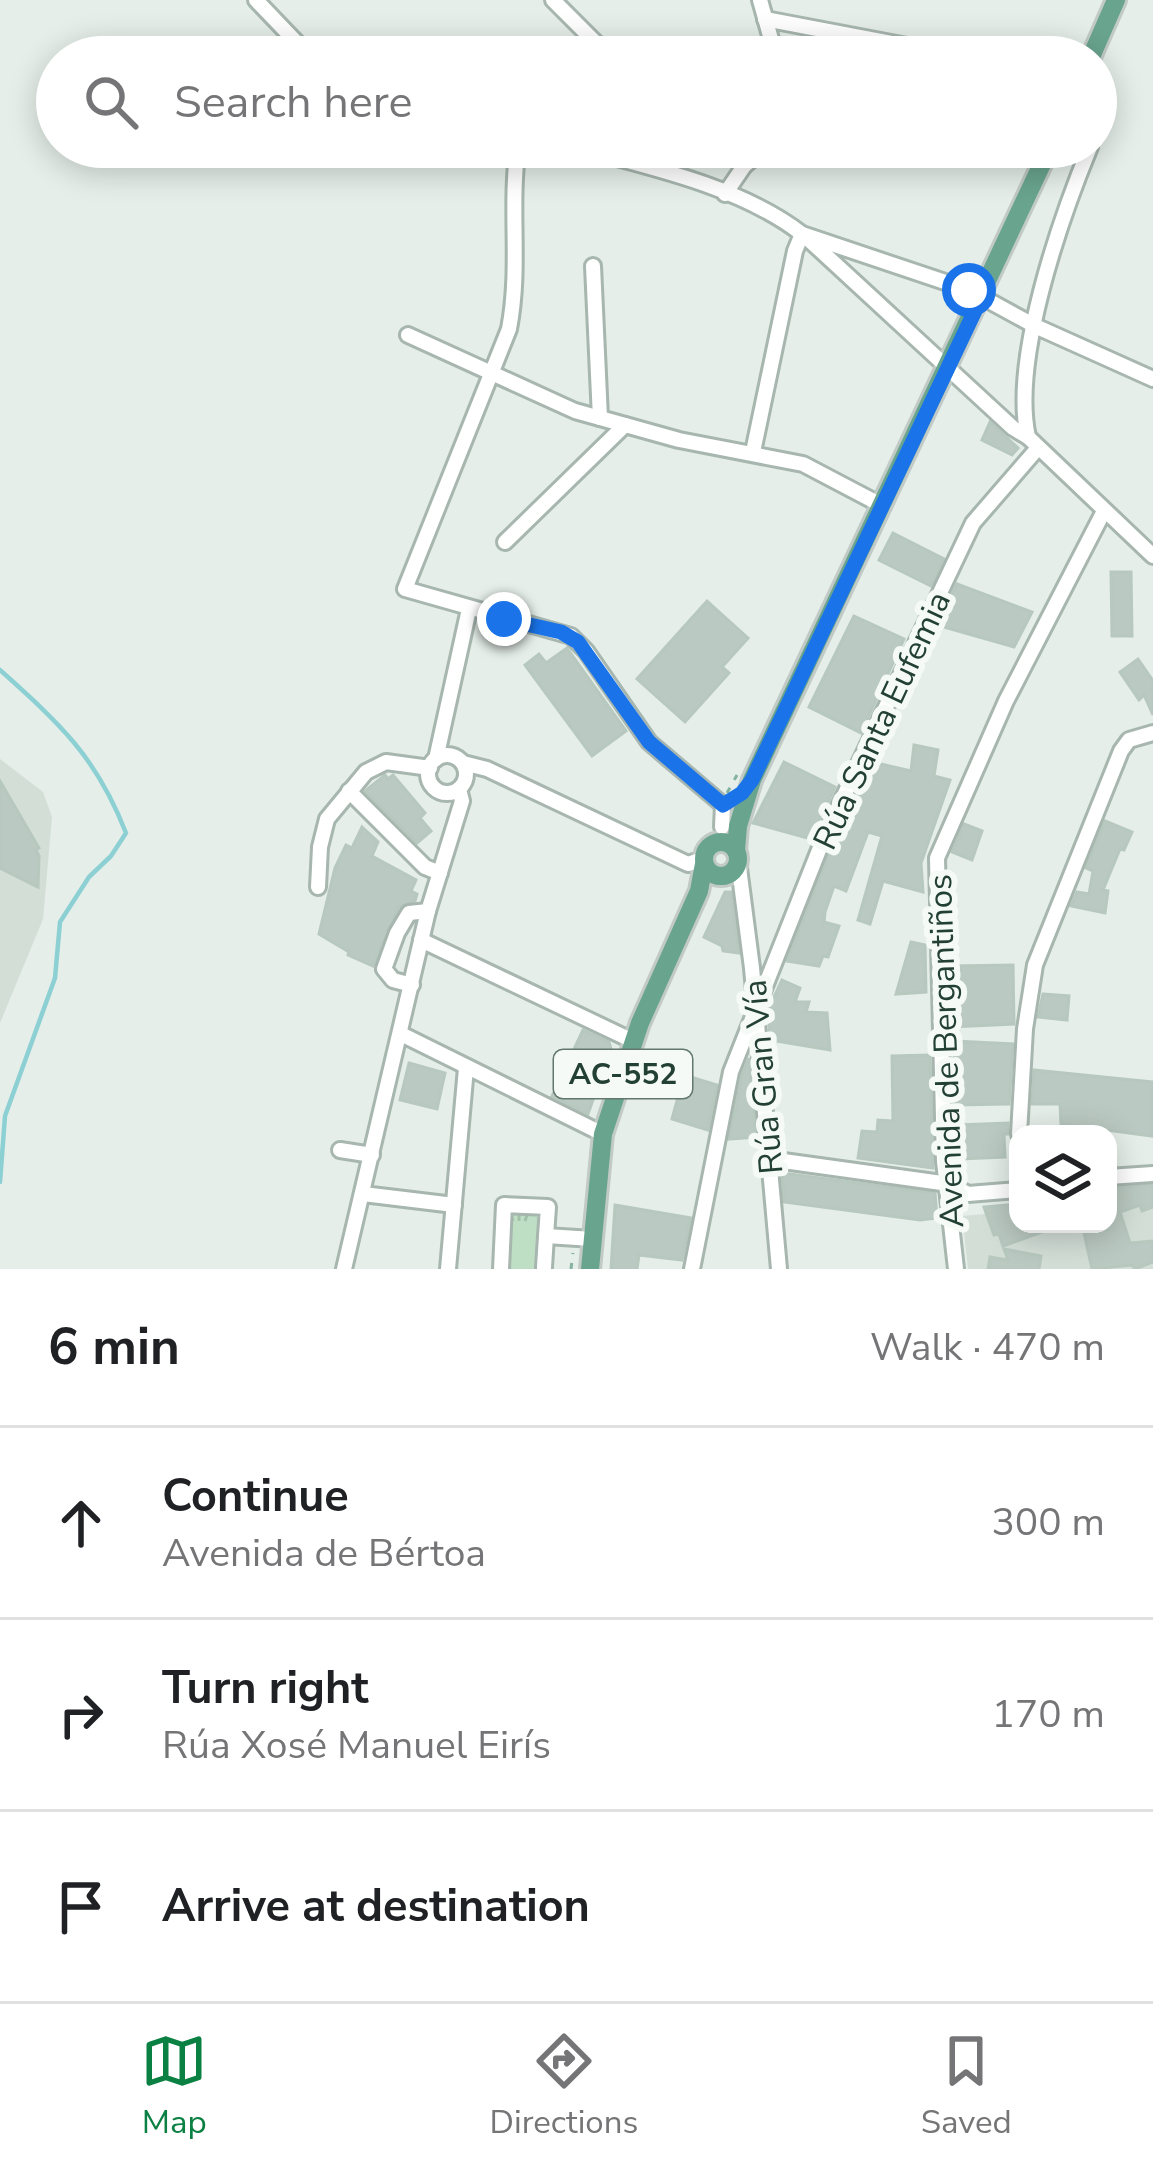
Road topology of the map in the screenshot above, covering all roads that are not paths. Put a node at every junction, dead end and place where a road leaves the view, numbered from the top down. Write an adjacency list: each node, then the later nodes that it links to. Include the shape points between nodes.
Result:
1 (256, 0): 6 (street)
2 (553, 0): 7 (street)
3 (760, 0): 5 (street)
4 (1116, 0): 10 (main road)
5 (765, 19): 8 (street); 9 (street)
6 (290, 36)
7 (589, 36)
8 (770, 36)
9 (854, 36)
10 (1100, 36)
11 (518, 168): 25 (street, via 517,285)
12 (653, 168): 16 (street)
13 (744, 168): 16 (street)
14 (1040, 168): 21 (main road, AC-552)
15 (1082, 168): 22 (street)
16 (725, 194): 17 (street)
17 (802, 233): 18 (street); 20 (street); 30 (street)
18 (853, 251): 20 (street); 21 (street)
19 (593, 266): 27 (street)
20 (839, 272): 24 (street)
21 (982, 296): 22 (street); 24 (main road, AC-552)
22 (1035, 326): 26 (street); 29 (street, via 1024,401)
23 (408, 335): 25 (street)
24 (948, 368): 29 (street); 31 (main road, AC-552)
25 (493, 372): 27 (street); 35 (street, via 406,589)
26 (1153, 379)
27 (600, 418): 28 (street)
28 (625, 425): 30 (street); 33 (street)
29 (1033, 443): 32 (street); 54 (street, Rúa Santa Eufemia, via 973,523 823,840)
30 (753, 452): 31 (street, via 803,464)
31 (883, 506): 40 (main road, AC-552)
32 (1104, 511): 34 (street); 65 (street, Avenida de Bergantiños, via 937,858)
33 (505, 542)
34 (1153, 556)
35 (469, 609): 36 (street); 44 (street, via 571,636 640,741)
36 (443, 730): 38 (street); 39 (street)
37 (1153, 733): 58 (street, via 1121,751 1035,964)
38 (458, 760): 39 (street); 41 (street, via 466,775); 46 (street, via 688,864)
39 (433, 764): 42 (street, via 386,762); 43 (street, via 432,785)
40 (747, 786): 44 (street); 46 (main road, AC-552); 47 (main road, AC-552)
41 (459, 789): 43 (street); 45 (street)
42 (349, 791): 48 (street); 49 (street, via 327,819)
43 (442, 792): 45 (street)
44 (723, 805): 46 (street)
45 (451, 827): 48 (street)
46 (710, 848): 47 (main road, via 723,842); 47 (main road, via 711,874); 50 (main road, AC-552)
47 (733, 870): 50 (main road); 54 (street, Rúa Gran Vía)
48 (440, 873): 51 (street)
49 (318, 887)
50 (699, 891): 56 (main road, AC-552)
51 (428, 910): 52 (street); 53 (street, via 409,913 385,970)
52 (421, 940): 53 (street); 56 (street)
53 (412, 985): 55 (street)
54 (755, 1009): 62 (street, Rúa Gran Vía); 77 (street, Rúa Santa Eufemia, via 731,1072)
55 (401, 1034): 57 (street); 61 (street)
56 (633, 1041): 59 (main road, AC-552)
57 (466, 1069): 59 (street); 68 (street)
58 (1019, 1125)
59 (603, 1134): 70 (main road, AC-552)
60 (340, 1150): 61 (street)
61 (372, 1155): 67 (street)
62 (769, 1160): 65 (street); 78 (street, Rúa Gran Vía)
63 (1153, 1174): 64 (street)
64 (1117, 1176)
65 (950, 1184): 66 (street, via 968,1194); 79 (street, Avenida de Bergantiños)
66 (1009, 1191)
67 (363, 1194): 68 (street); 72 (street)
68 (454, 1205): 73 (street)
69 (546, 1236): 70 (street); 71 (street); 74 (street, via 548,1207 504,1205)
70 (584, 1238): 76 (main road, AC-552)
71 (543, 1268): 75 (street)
72 (344, 1269)
73 (448, 1269)
74 (501, 1269)
75 (560, 1269)
76 (590, 1269)
77 (692, 1269)
78 (779, 1269)
79 (956, 1269)

